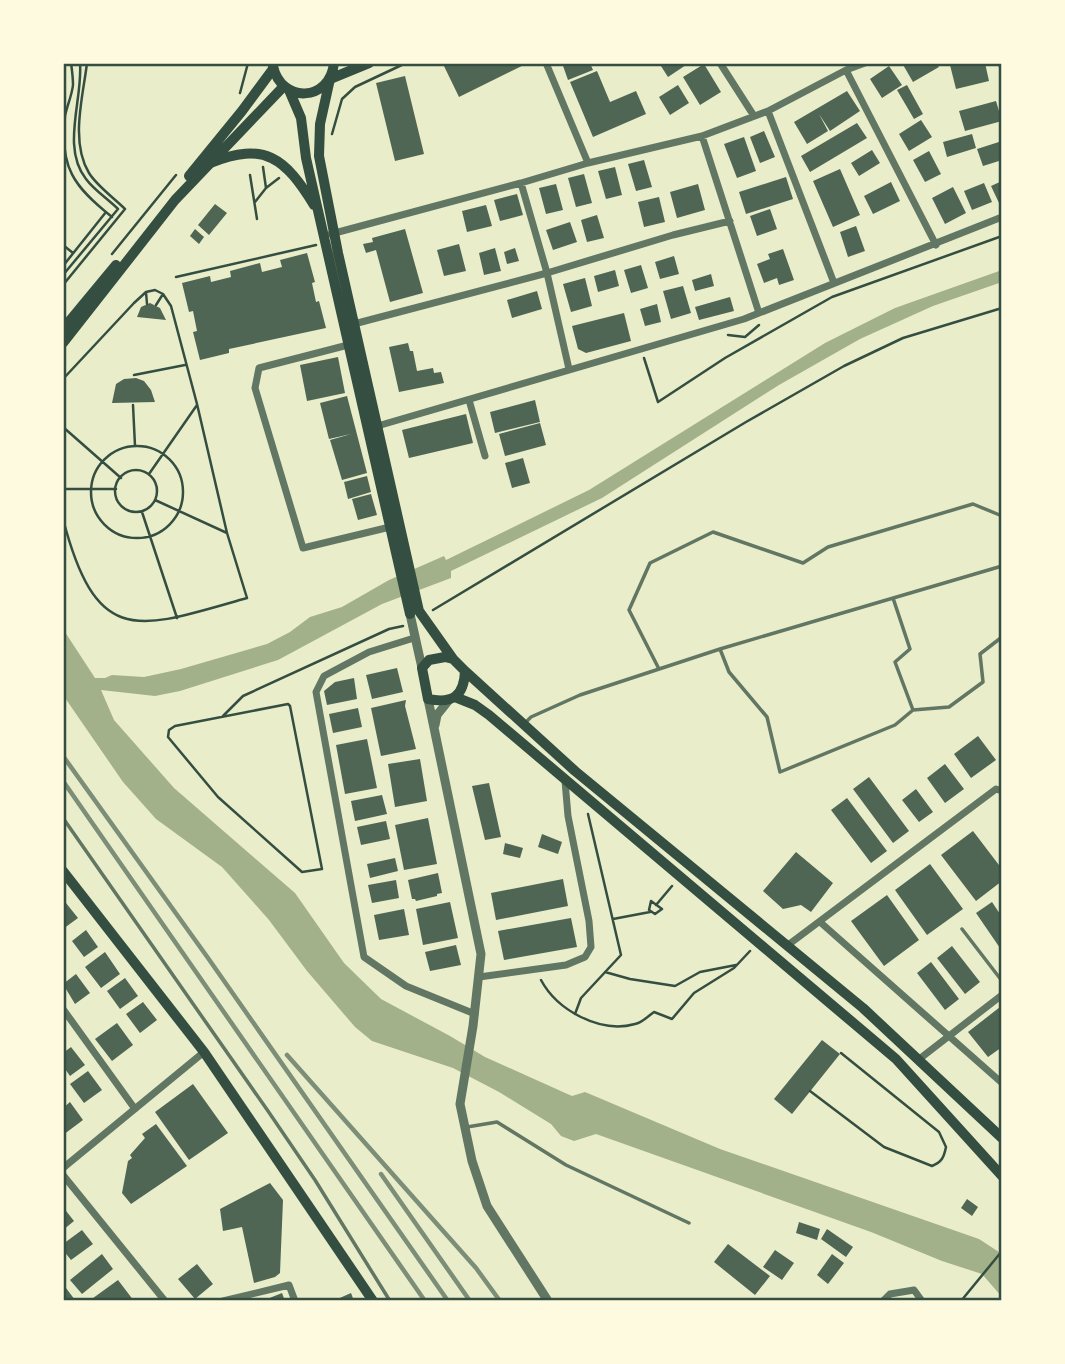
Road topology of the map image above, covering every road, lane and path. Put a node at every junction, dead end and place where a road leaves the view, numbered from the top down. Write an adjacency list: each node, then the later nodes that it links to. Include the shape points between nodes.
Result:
1 (71, 63): 20 (path, via 73,84)
2 (80, 63): 32 (path, via 73,138 76,159 85,179 118,209)
3 (87, 63): 47 (path, via 78,133 82,155 89,174 125,209)
4 (248, 63): 15 (path)
5 (334, 63): 13 (main road)
6 (369, 63): 13 (main road)
7 (406, 63): 18 (path, via 355,87 342,99)
8 (546, 63): 22 (street)
9 (720, 63): 17 (street)
10 (865, 63): 12 (street)
11 (273, 66): 14 (main road); 56 (main road)
12 (846, 70): 16 (street); 38 (street)
13 (330, 79): 14 (main road, via 311,93); 36 (main road, via 320,124)
14 (286, 88): 23 (main road); 31 (main road, via 301,118)
15 (238, 97)
16 (768, 111): 17 (street); 46 (street)
17 (754, 116): 19 (street)
18 (331, 136)
19 (702, 136): 22 (street); 35 (street)
20 (64, 143): 30 (path, via 74,179)
21 (262, 162): 28 (path)
22 (588, 163): 27 (street)
23 (209, 164): 31 (main road, via 234,154 267,156 299,181); 58 (main road, via 175,200)
24 (182, 169): 41 (path)
25 (250, 175): 29 (path)
26 (279, 178): 28 (path)
27 (521, 183): 36 (street); 43 (street)
28 (266, 188): 29 (path)
29 (255, 202): 34 (path)
30 (106, 212): 32 (path); 40 (path)
31 (319, 212): 36 (main road)
32 (112, 217): 44 (path)
33 (1002, 217): 38 (street)
34 (257, 219)
35 (730, 221): 43 (street); 53 (street)
36 (324, 236): 45 (path, via 316,245); 55 (main road)
37 (1002, 236): 57 (path, via 832,297)
38 (936, 245): 46 (street)
39 (63, 246): 40 (path)
40 (73, 253): 42 (path)
41 (105, 262)
42 (63, 266)
43 (547, 273): 55 (street); 63 (street)
44 (63, 275)
45 (176, 277)
46 (834, 283): 53 (street)
47 (63, 285)
48 (146, 292): 49 (path); 50 (path); 65 (path)
49 (163, 294): 51 (path); 62 (path, via 171,306)
50 (147, 304)
51 (156, 305)
52 (1002, 308): 91 (path, via 903,338 844,366)
53 (759, 313): 60 (street)
54 (759, 326): 57 (path)
55 (351, 327): 59 (main road); 61 (main road)
56 (63, 329)
57 (764, 336): 60 (path, via 658,402)
58 (63, 344)
59 (348, 345): 61 (main road, via 354,345); 70 (main road); 85 (street, via 259,368 255,388 303,548)
60 (641, 348): 63 (street)
61 (362, 359): 70 (main road)
62 (185, 365): 64 (path); 67 (path)
63 (569, 369): 66 (street)
64 (134, 375)
65 (63, 379)
66 (469, 400): 70 (street); 73 (street)
67 (197, 404): 72 (path); 86 (path)
68 (134, 405): 71 (path)
69 (63, 427): 74 (path)
70 (372, 427): 85 (main road); 88 (main road)
71 (135, 446): 72 (path); 74 (path, via 113,452)
72 (164, 453): 75 (path); 82 (path, via 182,480)
73 (485, 456)
74 (102, 462): 76 (path); 78 (path)
75 (149, 474): 76 (path, via 132,470); 80 (path, via 157,489)
76 (121, 478): 79 (path)
77 (63, 489): 78 (path)
78 (91, 489): 79 (path); 87 (path, via 94,510 107,527 126,537)
79 (116, 489): 81 (path, via 121,505)
80 (155, 500): 81 (path); 82 (path)
81 (142, 511): 87 (path)
82 (180, 511): 86 (path); 87 (path, via 167,528)
83 (1002, 516): 99 (lane, via 973,504 828,547 803,563 713,532 650,563 629,610)
84 (63, 519): 92 (path, via 82,578 99,605 123,620 144,623)
85 (390, 527): 88 (main road)
86 (227, 533): 92 (path, via 247,598)
87 (150, 537): 92 (path)
88 (400, 548): 91 (main road)
89 (1002, 566): 90 (lane)
90 (893, 598): 96 (lane); 103 (lane, via 911,649 895,662)
91 (419, 612): 95 (street); 97 (main road)
92 (177, 618)
93 (405, 626): 104 (path, via 389,629 243,696)
94 (1002, 637): 103 (lane, via 980,654 983,682 949,707)
95 (414, 638): 98 (street); 127 (street, via 369,652 324,677 316,692 364,957 406,986)
96 (720, 649): 99 (lane); 103 (lane, via 729,672 767,717 780,772 895,725)
97 (453, 659): 98 (main road, via 429,660); 100 (main road)
98 (422, 668): 102 (main road)
99 (659, 669): 105 (lane, via 580,695 531,717)
100 (465, 671): 101 (main road, via 464,685); 105 (main road)
101 (452, 698): 102 (main road); 106 (street, via 437,715); 107 (main road, via 489,715)
102 (428, 699): 106 (street)
103 (913, 710)
104 (223, 716): 104 (path, via 175,726 168,737 218,797 302,872 322,869 290,706)
105 (524, 725): 118 (main road)
106 (434, 727): 123 (street, via 481,954)
107 (565, 781): 123 (street, via 591,947 585,957 566,965); 140 (main road, via 896,1059)
108 (1002, 791): 116 (street, via 996,789)
109 (586, 809): 115 (path)
110 (63, 818): 148 (lane, via 276,1122)
111 (64, 876): 130 (main road)
112 (674, 883): 113 (path)
113 (656, 905): 114 (path, via 651,901); 114 (path, via 660,912)
114 (650, 912): 115 (path)
115 (613, 919): 121 (path, via 621,955)
116 (820, 922): 118 (street); 129 (street)
117 (962, 929): 124 (lane)
118 (788, 946): 132 (main road)
119 (752, 949): 120 (path)
120 (737, 964): 121 (path, via 700,972 676,985); 128 (path, via 694,993 673,1019 653,1012 638,1024 616,1027)
121 (605, 972): 128 (path, via 581,998)
122 (538, 975): 128 (path, via 554,999)
123 (479, 977): 127 (street)
124 (1002, 981)
125 (1002, 995): 129 (street)
126 (63, 1009): 135 (street)
127 (475, 1014): 136 (street, via 461,1091)
128 (575, 1014)
129 (948, 1037): 132 (street); 133 (street)
130 (204, 1052): 135 (street); 147 (main road)
131 (841, 1054): 134 (path, via 939,1132 946,1147 944,1157 932,1166 884,1147)
132 (918, 1060): 137 (main road)
133 (1002, 1083)
134 (810, 1091)
135 (135, 1109): 138 (street)
136 (465, 1128): 141 (lane, via 496,1122 566,1165); 149 (street, via 487,1206)
137 (1002, 1138)
138 (63, 1168)
139 (63, 1175): 144 (street)
140 (1002, 1176)
141 (689, 1223)
142 (1002, 1251): 143 (path)
143 (961, 1300)
144 (166, 1301)
145 (223, 1301): 146 (street, via 289,1285)
146 (295, 1301)
147 (373, 1301)
148 (390, 1301)
149 (548, 1301)
150 (883, 1301): 151 (street, via 890,1294 914,1290)
151 (922, 1301)

